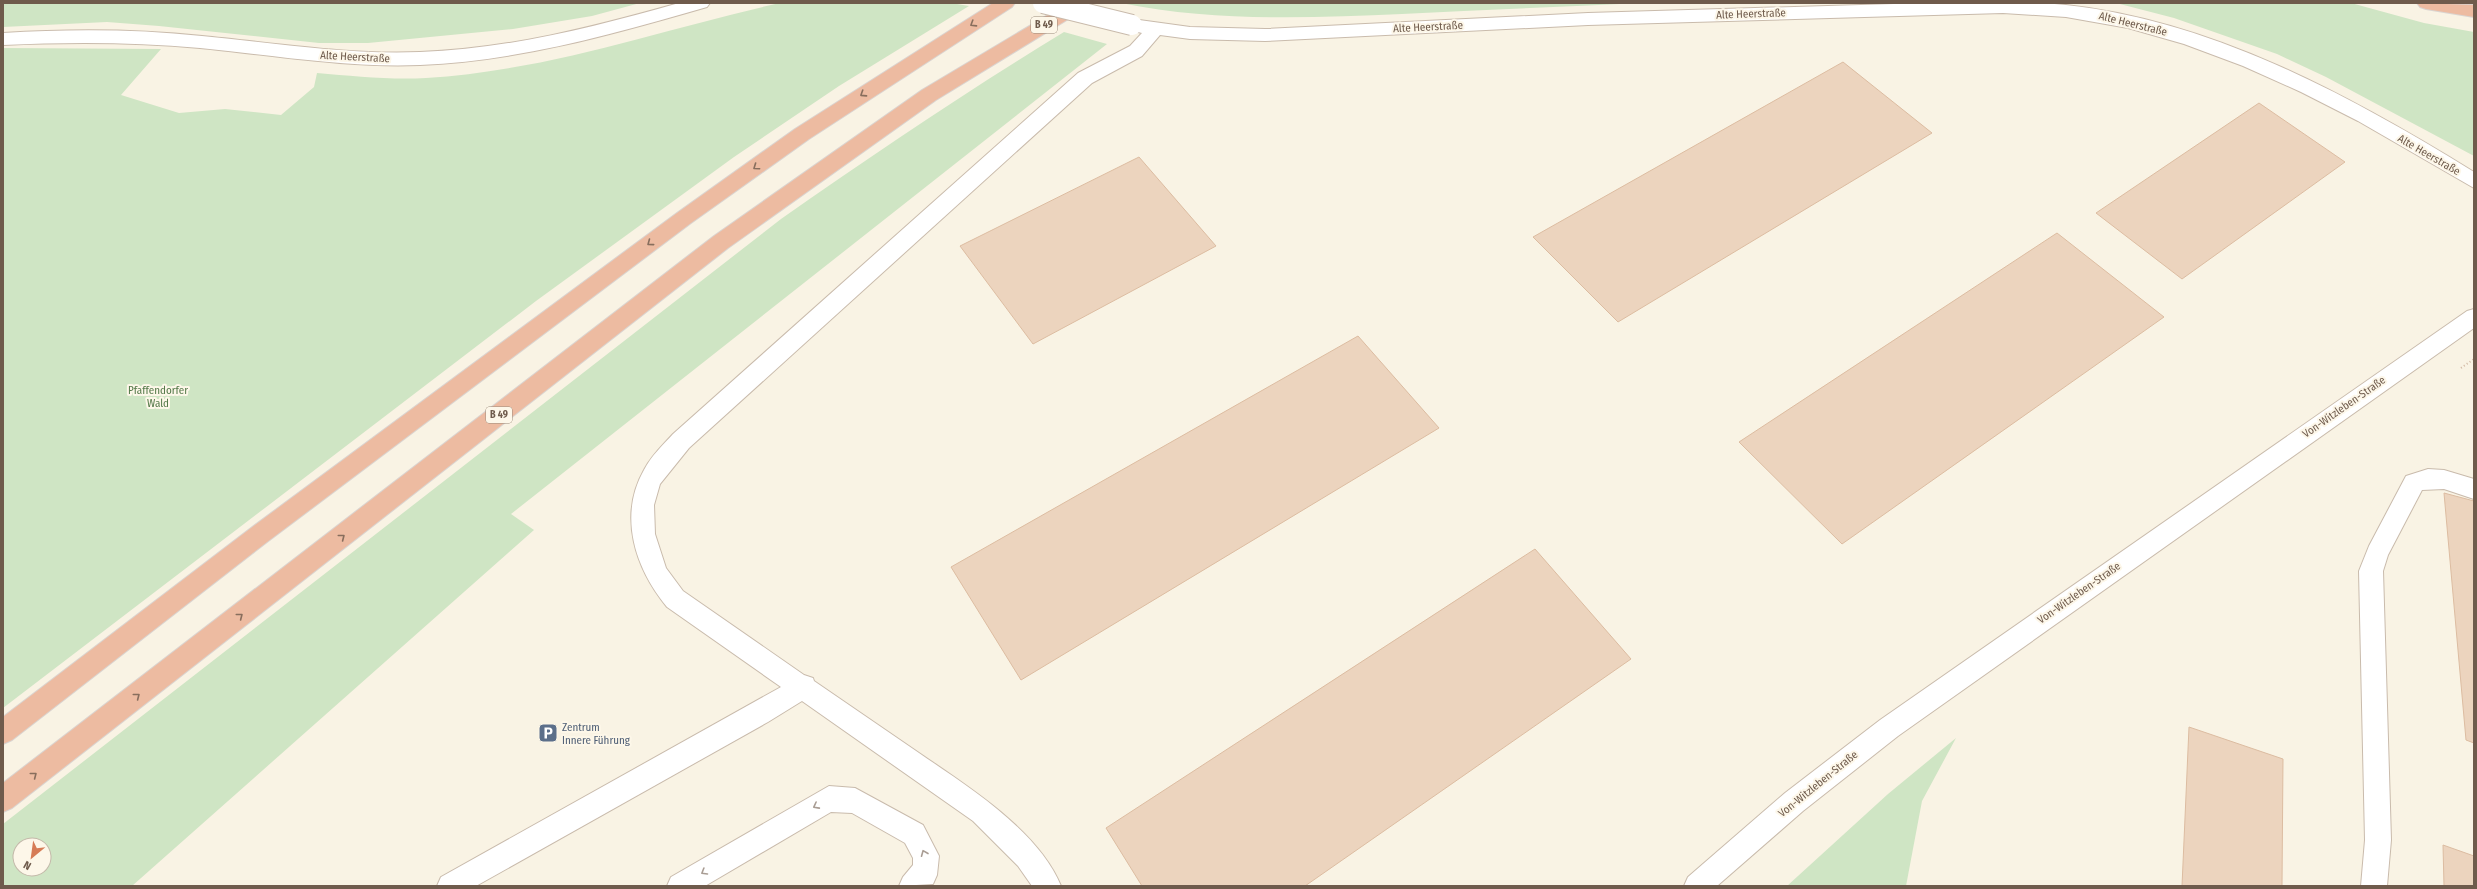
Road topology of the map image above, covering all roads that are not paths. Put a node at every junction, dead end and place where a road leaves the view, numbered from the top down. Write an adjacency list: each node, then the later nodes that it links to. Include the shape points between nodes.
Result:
1 (701, 3): 8 (street, Alte Heerstraße, via 586,36 537,47 414,59 338,57 154,39)
2 (1006, 3): 13 (highway, one-way to 13, via 802,134 684,218 259,535)
3 (1043, 3): 7 (street, Alte Heerstraße, bridge)
4 (1082, 3): 14 (highway, B 49, one-way to 4, via 721,242 929,95)
5 (2426, 3): 6 (highway)
6 (2474, 11)
7 (1154, 29): 9 (street, Alte Heerstraße, via 1265,35 1588,19 2003,7 2056,9 2116,18 2234,56 2322,96 2421,149); 12 (street, via 1136,52 1106,65 1085,78 681,441 652,477 646,490 642,524 651,561 664,587 688,608)
8 (3, 39)
9 (2474, 181)
10 (2474, 317): 19 (street, Von-Witzleben-Straße, via 1889,728 1794,802)
11 (2474, 489): 20 (street, via 2439,479 2423,478 2414,483 2377,553 2371,571 2378,840)
12 (804, 686): 15 (street); 18 (street, via 982,812 1028,857)
13 (3, 732)
14 (3, 799)
15 (450, 886)
16 (680, 886): 17 (street, one-way to 16, via 924,875 926,865 926,856 914,834 855,801 842,798 829,799 816,806)
17 (912, 886)
18 (1048, 886)
19 (1697, 886)
20 (2374, 886)

